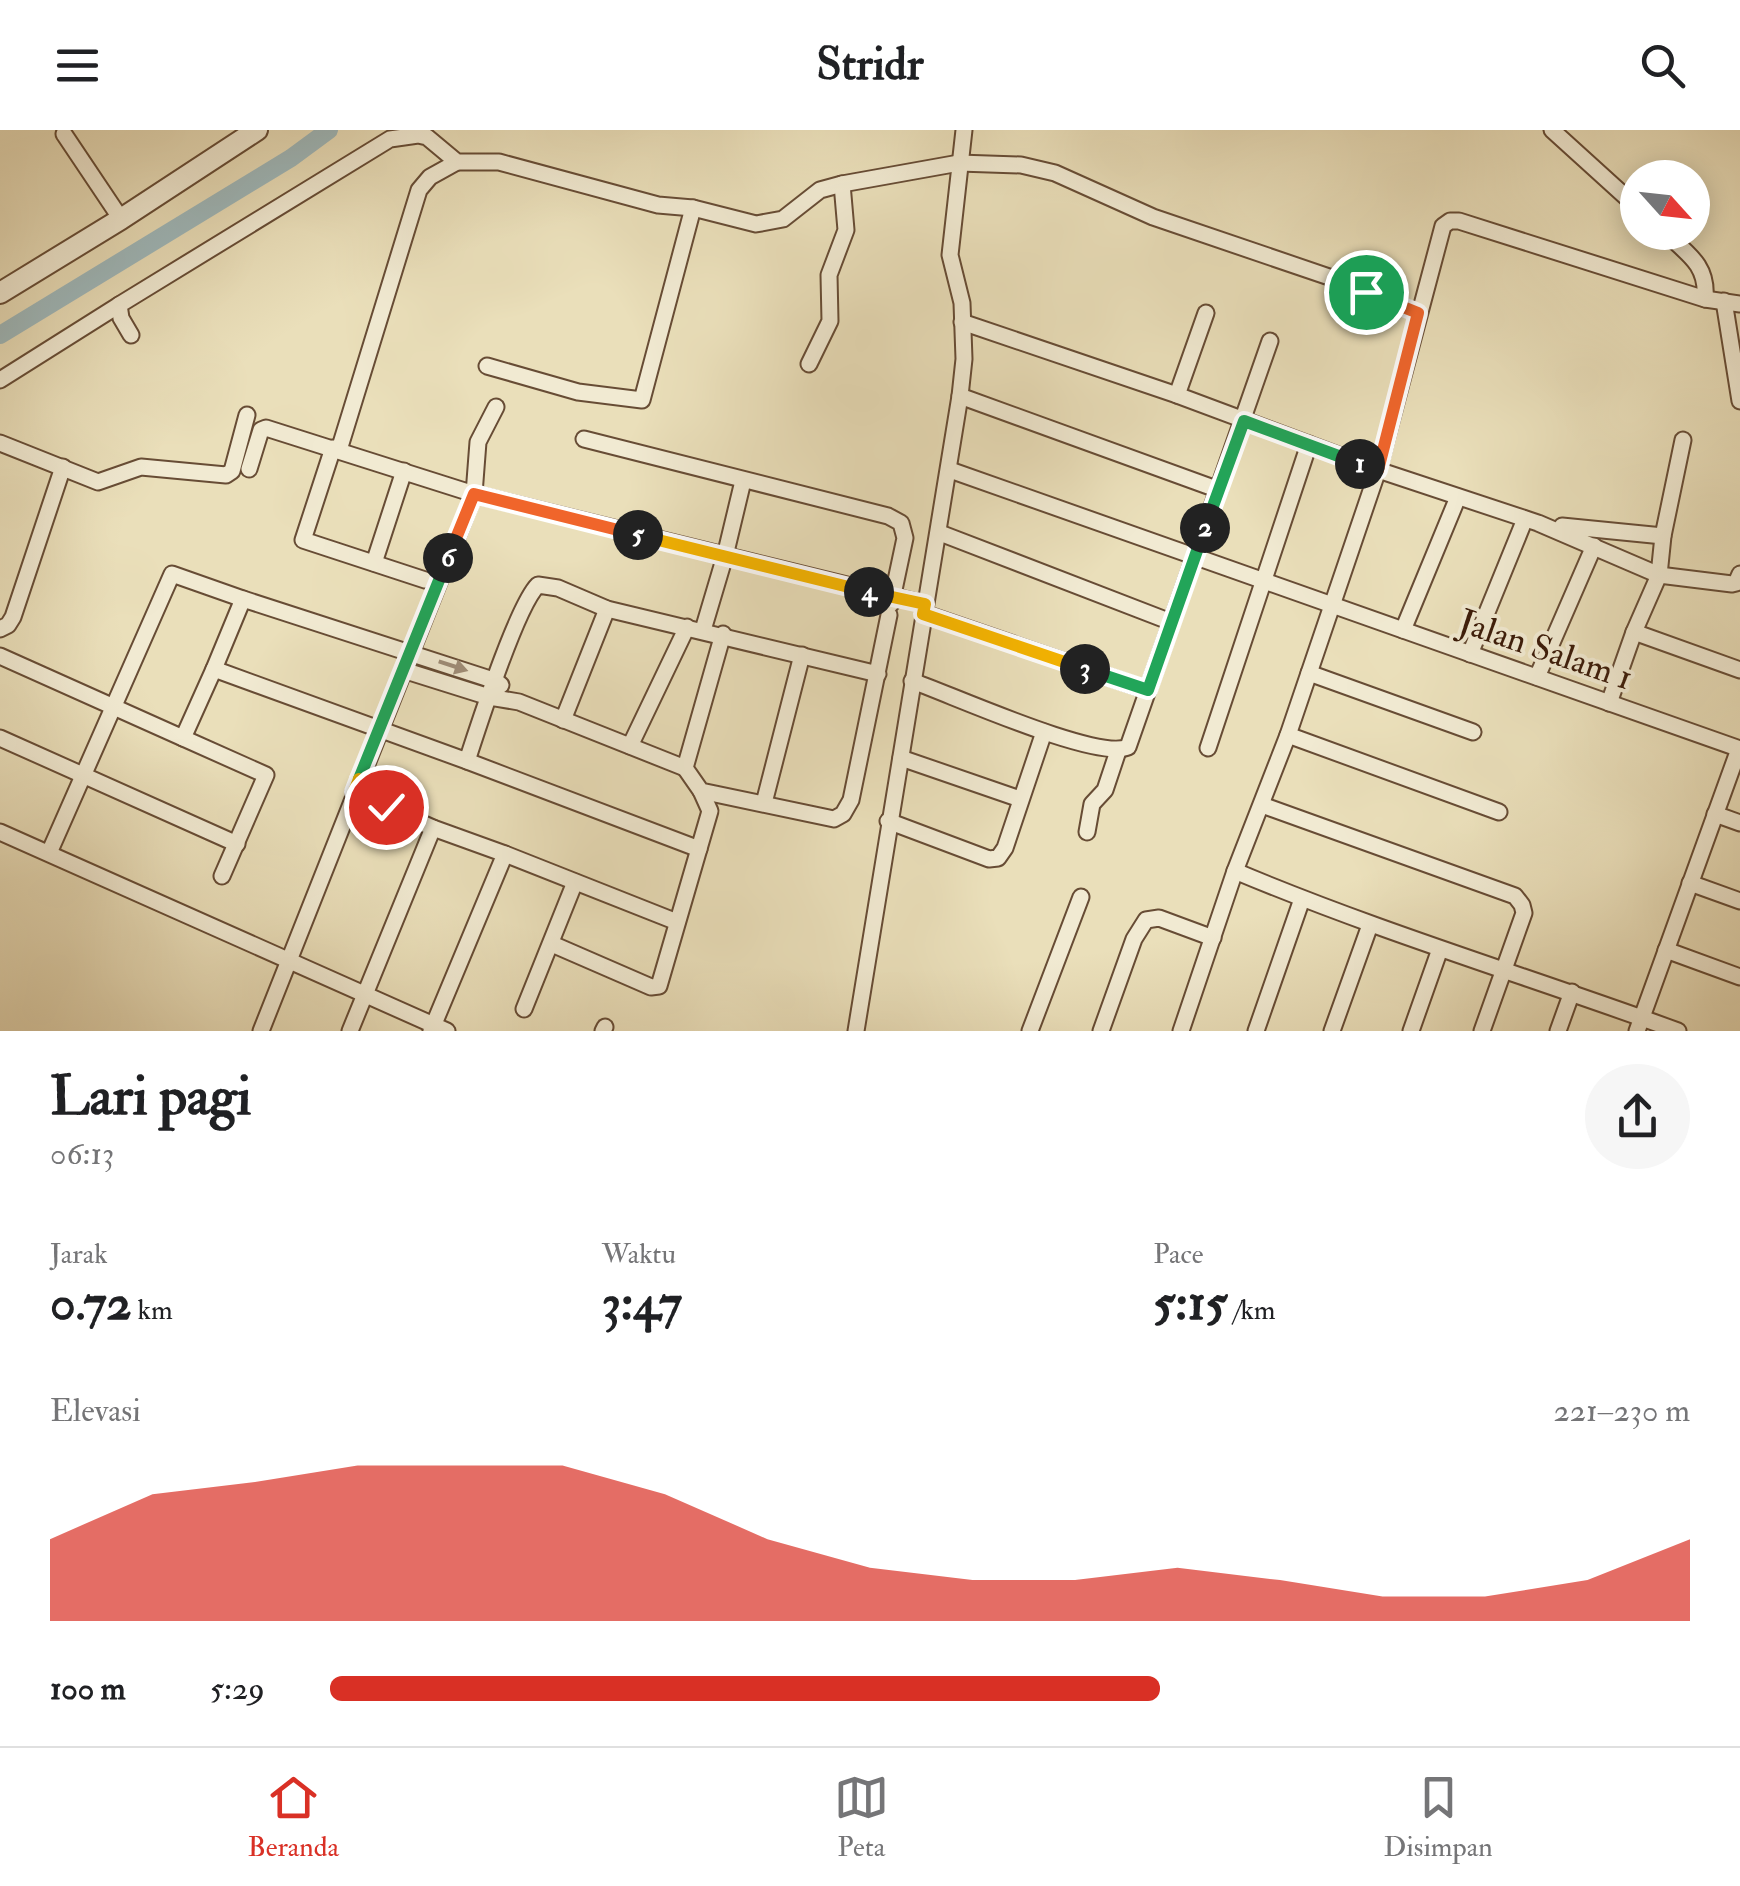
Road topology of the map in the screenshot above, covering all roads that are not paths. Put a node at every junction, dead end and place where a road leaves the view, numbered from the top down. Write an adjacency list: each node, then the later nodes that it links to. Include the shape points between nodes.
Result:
1 (964, 130): 7 (street)
2 (1552, 130): 9 (street)
3 (245, 133): 11 (street)
4 (64, 134): 11 (street)
5 (386, 135): 6 (street, via 427,136); 16 (street)
6 (457, 162): 10 (street, via 499,162 658,205); 35 (street, via 419,190)
7 (958, 163): 8 (street); 18 (street, via 1055,173 1153,217); 19 (street, via 950,255)
8 (842, 184): 10 (street, via 770,222); 22 (street, via 846,230 829,275 830,321)
9 (1620, 192)
10 (693, 208): 23 (street, via 642,400 578,392)
11 (121, 219): 13 (street)
12 (1682, 250): 14 (street, via 1703,272)
13 (0, 293)
14 (1705, 299): 15 (street); 18 (street, via 1450,221)
15 (1732, 303): 27 (street)
16 (119, 306): 20 (street); 24 (street)
17 (1206, 313): 26 (street)
18 (1418, 313): 39 (street)
19 (962, 322): 25 (street); 26 (street)
20 (130, 336)
21 (1270, 341): 30 (street)
22 (808, 364)
23 (487, 366)
24 (0, 380)
25 (960, 396): 38 (street); 42 (street)
26 (1178, 396): 30 (street)
27 (1740, 401)
28 (496, 407): 43 (street, via 478,442)
29 (247, 415): 36 (street, via 230,474 141,467 98,482)
30 (1244, 421): 34 (street); 42 (street)
31 (584, 439): 41 (street)
32 (1683, 440): 47 (street)
33 (0, 443): 36 (street)
34 (1308, 444): 39 (street); 55 (street)
35 (336, 449): 37 (street, via 265,428); 40 (street); 51 (street, via 302,540)
36 (63, 467): 63 (street, via 13,617)
37 (249, 468)
38 (950, 470): 46 (street); 49 (street, Jalan Salam 1)
39 (1378, 470): 44 (street); 57 (street)
40 (404, 471): 43 (street); 51 (street)
41 (743, 481): 50 (street); 58 (street, via 901,522 906,538)
42 (1219, 490): 49 (street)
43 (474, 494): 50 (street); 67 (street)
44 (1458, 497): 45 (street); 64 (street)
45 (1532, 521): 47 (street); 48 (street); 68 (street)
46 (940, 534): 60 (street); 61 (street)
47 (1663, 536): 53 (street)
48 (1594, 546): 53 (street); 76 (street)
49 (1196, 554): 55 (street, Jalan Salam 1); 61 (street)
50 (726, 556): 58 (street); 62 (street)
51 (374, 563): 54 (street)
52 (1740, 574): 53 (street, via 1732,584)
53 (1659, 576): 65 (street)
54 (425, 580)
55 (1264, 580): 57 (street, Jalan Salam 1); 92 (street)
56 (243, 599): 67 (street); 71 (street); 83 (street, via 172,574)
57 (1333, 605): 64 (street, Jalan Salam 1); 74 (street)
58 (890, 606): 60 (street); 75 (street)
59 (607, 608): 62 (street); 77 (street, via 538,585); 84 (street)
60 (924, 609): 78 (street); 79 (street)
61 (1171, 622): 79 (street)
62 (695, 628): 66 (street); 91 (street)
63 (0, 629)
64 (1402, 630): 68 (street, Jalan Salam 1)
65 (1634, 632): 73 (street); 82 (street)
66 (723, 634): 69 (street); 97 (street)
67 (409, 652): 72 (street); 77 (street, one-way to 77)
68 (1470, 654): 76 (street, Jalan Salam 1)
69 (802, 655): 75 (street); 102 (street)
70 (0, 656): 83 (street)
71 (214, 670): 85 (street); 90 (street)
72 (402, 670): 80 (street); 85 (street)
73 (1740, 670)
74 (1309, 673): 87 (street); 88 (street)
75 (878, 674): 102 (street, via 847,810 826,818)
76 (1537, 678): 82 (street, Jalan Salam 1)
77 (496, 680): 80 (street); 81 (street)
78 (912, 680): 86 (street); 95 (street)
79 (1148, 690): 94 (street, via 1131,742)
80 (488, 697): 81 (street); 96 (street)
81 (519, 702): 84 (street)
82 (1610, 703): 93 (street, Jalan Salam 1)
83 (114, 706): 90 (street); 98 (street)
84 (563, 720): 91 (street)
85 (380, 728): 96 (street); 100 (street)
86 (1044, 732): 94 (street); 101 (street)
87 (1473, 732)
88 (1288, 735): 103 (street); 105 (street)
89 (0, 738): 98 (street)
90 (183, 738): 113 (street, via 266,775)
91 (630, 746): 97 (street)
92 (1208, 748)
93 (1739, 749): 106 (street)
94 (1118, 751): 112 (street, via 1092,804)
95 (901, 758): 101 (street); 108 (street)
96 (467, 761): 114 (street)
97 (685, 768): 99 (street)
98 (82, 777): 113 (street); 115 (street)
99 (701, 791): 102 (street); 114 (street, via 710,810)
100 (354, 792): 104 (street); 130 (street)
101 (1020, 799): 108 (street, via 1005,848 993,860)
102 (764, 803)
103 (1262, 804): 117 (street); 131 (street, via 1515,896 1524,913)
104 (386, 807)
105 (1500, 812)
106 (1715, 814): 109 (street); 120 (street)
107 (413, 819): 110 (street)
108 (888, 821): 140 (street)
109 (1740, 823)
110 (433, 828): 116 (street); 134 (street)
111 (0, 832): 115 (street)
112 (1087, 832)
113 (236, 844): 118 (street)
114 (699, 849): 124 (street)
115 (49, 854): 130 (street)
116 (504, 854): 119 (street); 137 (street)
117 (1235, 871): 122 (street); 126 (street)
118 (222, 876)
119 (576, 882): 124 (street); 127 (street)
120 (1690, 882): 123 (street); 129 (street)
121 (1081, 897): 141 (street)
122 (1302, 899): 125 (street); 144 (street)
123 (1740, 901)
124 (678, 922): 127 (street, via 657,988)
125 (1370, 925): 128 (street); 145 (street)
126 (1214, 938): 142 (street, via 1159,918 1146,920); 143 (street)
127 (552, 944): 135 (street)
128 (1440, 949): 131 (street); 146 (street)
129 (1666, 950): 132 (street); 136 (street)
130 (292, 960): 134 (street); 138 (street)
131 (1505, 968): 133 (street); 147 (street)
132 (1740, 977)
133 (1572, 992): 136 (street); 148 (street)
134 (367, 993): 137 (street); 139 (street)
135 (524, 1009)
136 (1639, 1024): 149 (street)
137 (437, 1029)
138 (260, 1031)
139 (350, 1031)
140 (856, 1031)
141 (1030, 1031)
142 (1100, 1031)
143 (1181, 1031)
144 (1256, 1031)
145 (1332, 1031)
146 (1412, 1031)
147 (1482, 1031)
148 (1558, 1031)
149 (1678, 1031)

